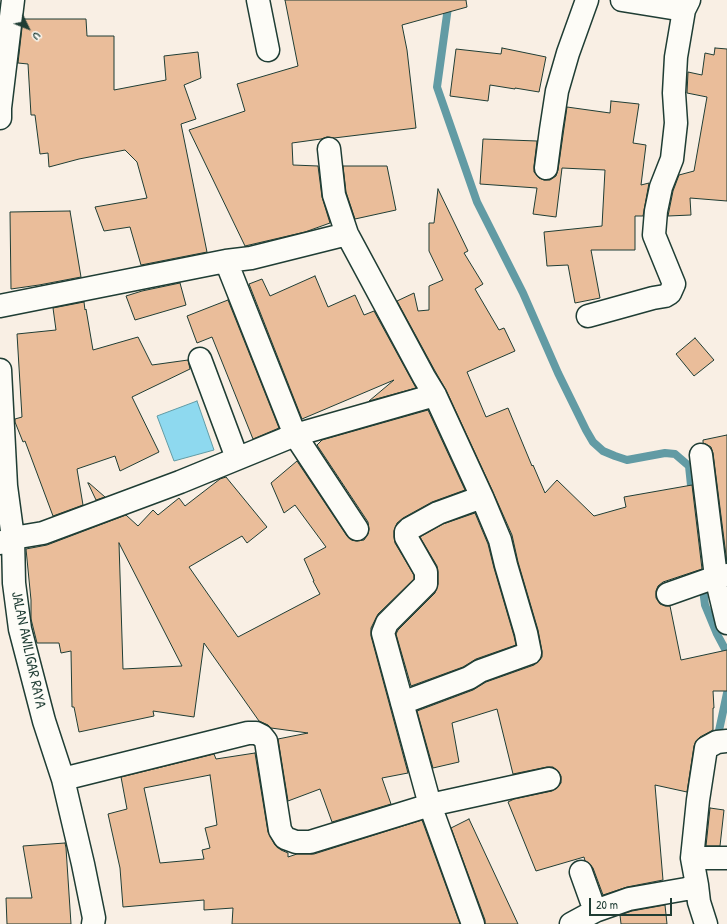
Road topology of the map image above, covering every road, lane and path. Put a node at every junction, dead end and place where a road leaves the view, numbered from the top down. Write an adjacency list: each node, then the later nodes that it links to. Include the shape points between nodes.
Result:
1 (13, 0): 7 (street)
2 (258, 0): 6 (street)
3 (587, 0): 10 (street, via 557,91)
4 (622, 0): 5 (street)
5 (686, 5): 14 (street, via 676,57 676,123 672,159 660,193 654,235 674,284 670,293 665,296)
6 (268, 50)
7 (0, 108): 8 (street)
8 (0, 118)
9 (329, 149): 11 (street, via 334,195)
10 (546, 168)
11 (347, 234): 12 (street, via 251,258); 17 (street)
12 (226, 261): 13 (street); 18 (street)
13 (0, 306)
14 (588, 316)
15 (200, 359): 20 (street)
16 (0, 370): 23 (street, JALAN AWILIGAR RAYA)
17 (435, 395): 18 (street); 21 (street)
18 (295, 435): 20 (street); 22 (street)
19 (701, 455): 24 (street)
20 (237, 458): 23 (street, via 43,533)
21 (482, 497): 27 (street, via 438,512 406,532 406,537 426,572 426,584 387,623 383,633); 27 (street, via 500,540 530,653)
22 (357, 529)
23 (6, 541): 29 (street, JALAN AWILIGAR RAYA, via 20,629 44,721)
24 (721, 576): 25 (street); 26 (street)
25 (668, 594)
26 (727, 623)
27 (402, 703): 31 (street)
28 (727, 741): 32 (street, via 717,742 706,748)
29 (63, 779): 31 (street, via 256,733 266,741 280,830 285,838 296,842 310,842); 37 (street, JALAN AWILIGAR RAYA, via 84,864)
30 (549, 779): 31 (street)
31 (430, 805): 38 (street)
32 (692, 858): 33 (street); 35 (street)
33 (727, 858)
34 (581, 872): 36 (street)
35 (698, 885): 36 (street, via 629,899); 40 (street, via 699,902)
36 (594, 911): 39 (street)
37 (93, 924)
38 (473, 924)
39 (571, 924)
40 (706, 924)

